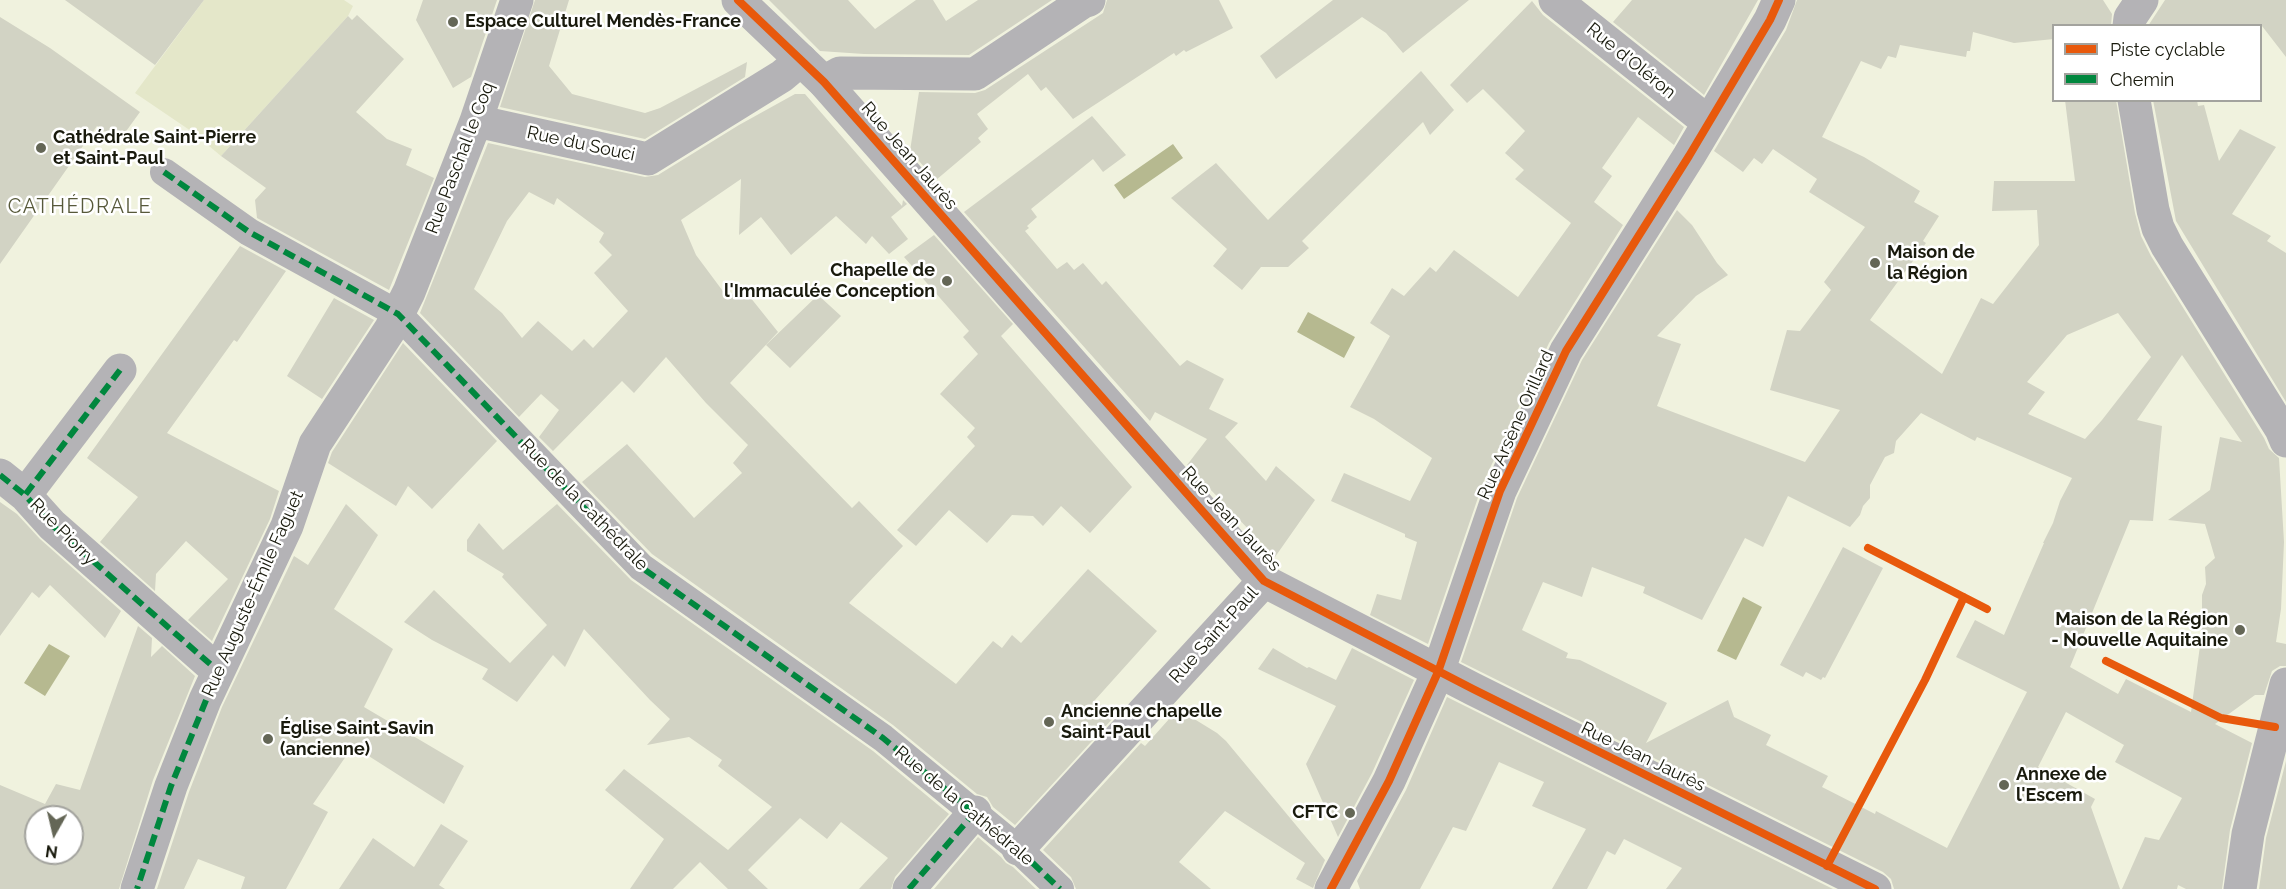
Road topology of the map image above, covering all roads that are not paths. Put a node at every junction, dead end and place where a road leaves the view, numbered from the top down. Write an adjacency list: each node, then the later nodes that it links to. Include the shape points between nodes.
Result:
1 (517, 0): 11 (street, Rue Paschal le Coq)
2 (738, 0): 8 (street, Rue Jean Jaurès)
3 (1089, 0): 9 (street, via 975,74 840,73)
4 (1555, 0): 12 (street, Rue d'Oléron)
5 (1779, 0): 12 (street, Rue Arsène Orillard)
6 (2142, 0): 7 (street)
7 (2129, 24)
8 (801, 60): 9 (street, Rue Jean Jaurès); 11 (street, Rue du Souci, via 782,76 648,159)
9 (824, 82): 19 (street, Rue Jean Jaurès)
10 (2134, 102): 16 (street, via 2158,228)
11 (476, 121): 14 (street, Rue Paschal le Coq)
12 (1708, 122): 21 (street, Rue Arsène Orillard, via 1566,351 1500,491)
13 (164, 172): 14 (street, Rue de la Cathédrale, via 249,232)
14 (398, 314): 20 (street, Rue Auguste-Émile Faguet, via 315,444 287,526); 23 (street, Rue de la Cathédrale, via 641,567 883,738)
15 (120, 370): 18 (street, Rue Piorry)
16 (2286, 441)
17 (0, 475): 18 (street)
18 (25, 495): 20 (street, Rue Piorry, via 52,525)
19 (1264, 581): 21 (street, Rue Jean Jaurès); 24 (street, Rue Saint-Paul)
20 (218, 671): 25 (street, Rue Auguste-Émile Faguet, via 171,786)
21 (1438, 672): 28 (street, Rue Arsène Orillard, via 1389,781); 29 (street, Rue Jean Jaurès)
22 (2286, 684): 30 (street, via 2248,834)
23 (975, 812): 24 (street, Rue de la Cathédrale); 26 (street)
24 (1018, 849): 27 (street, Rue de la Cathédrale)
25 (137, 889)
26 (909, 889)
27 (1060, 889)
28 (1331, 889)
29 (1875, 889)
30 (2240, 889)

